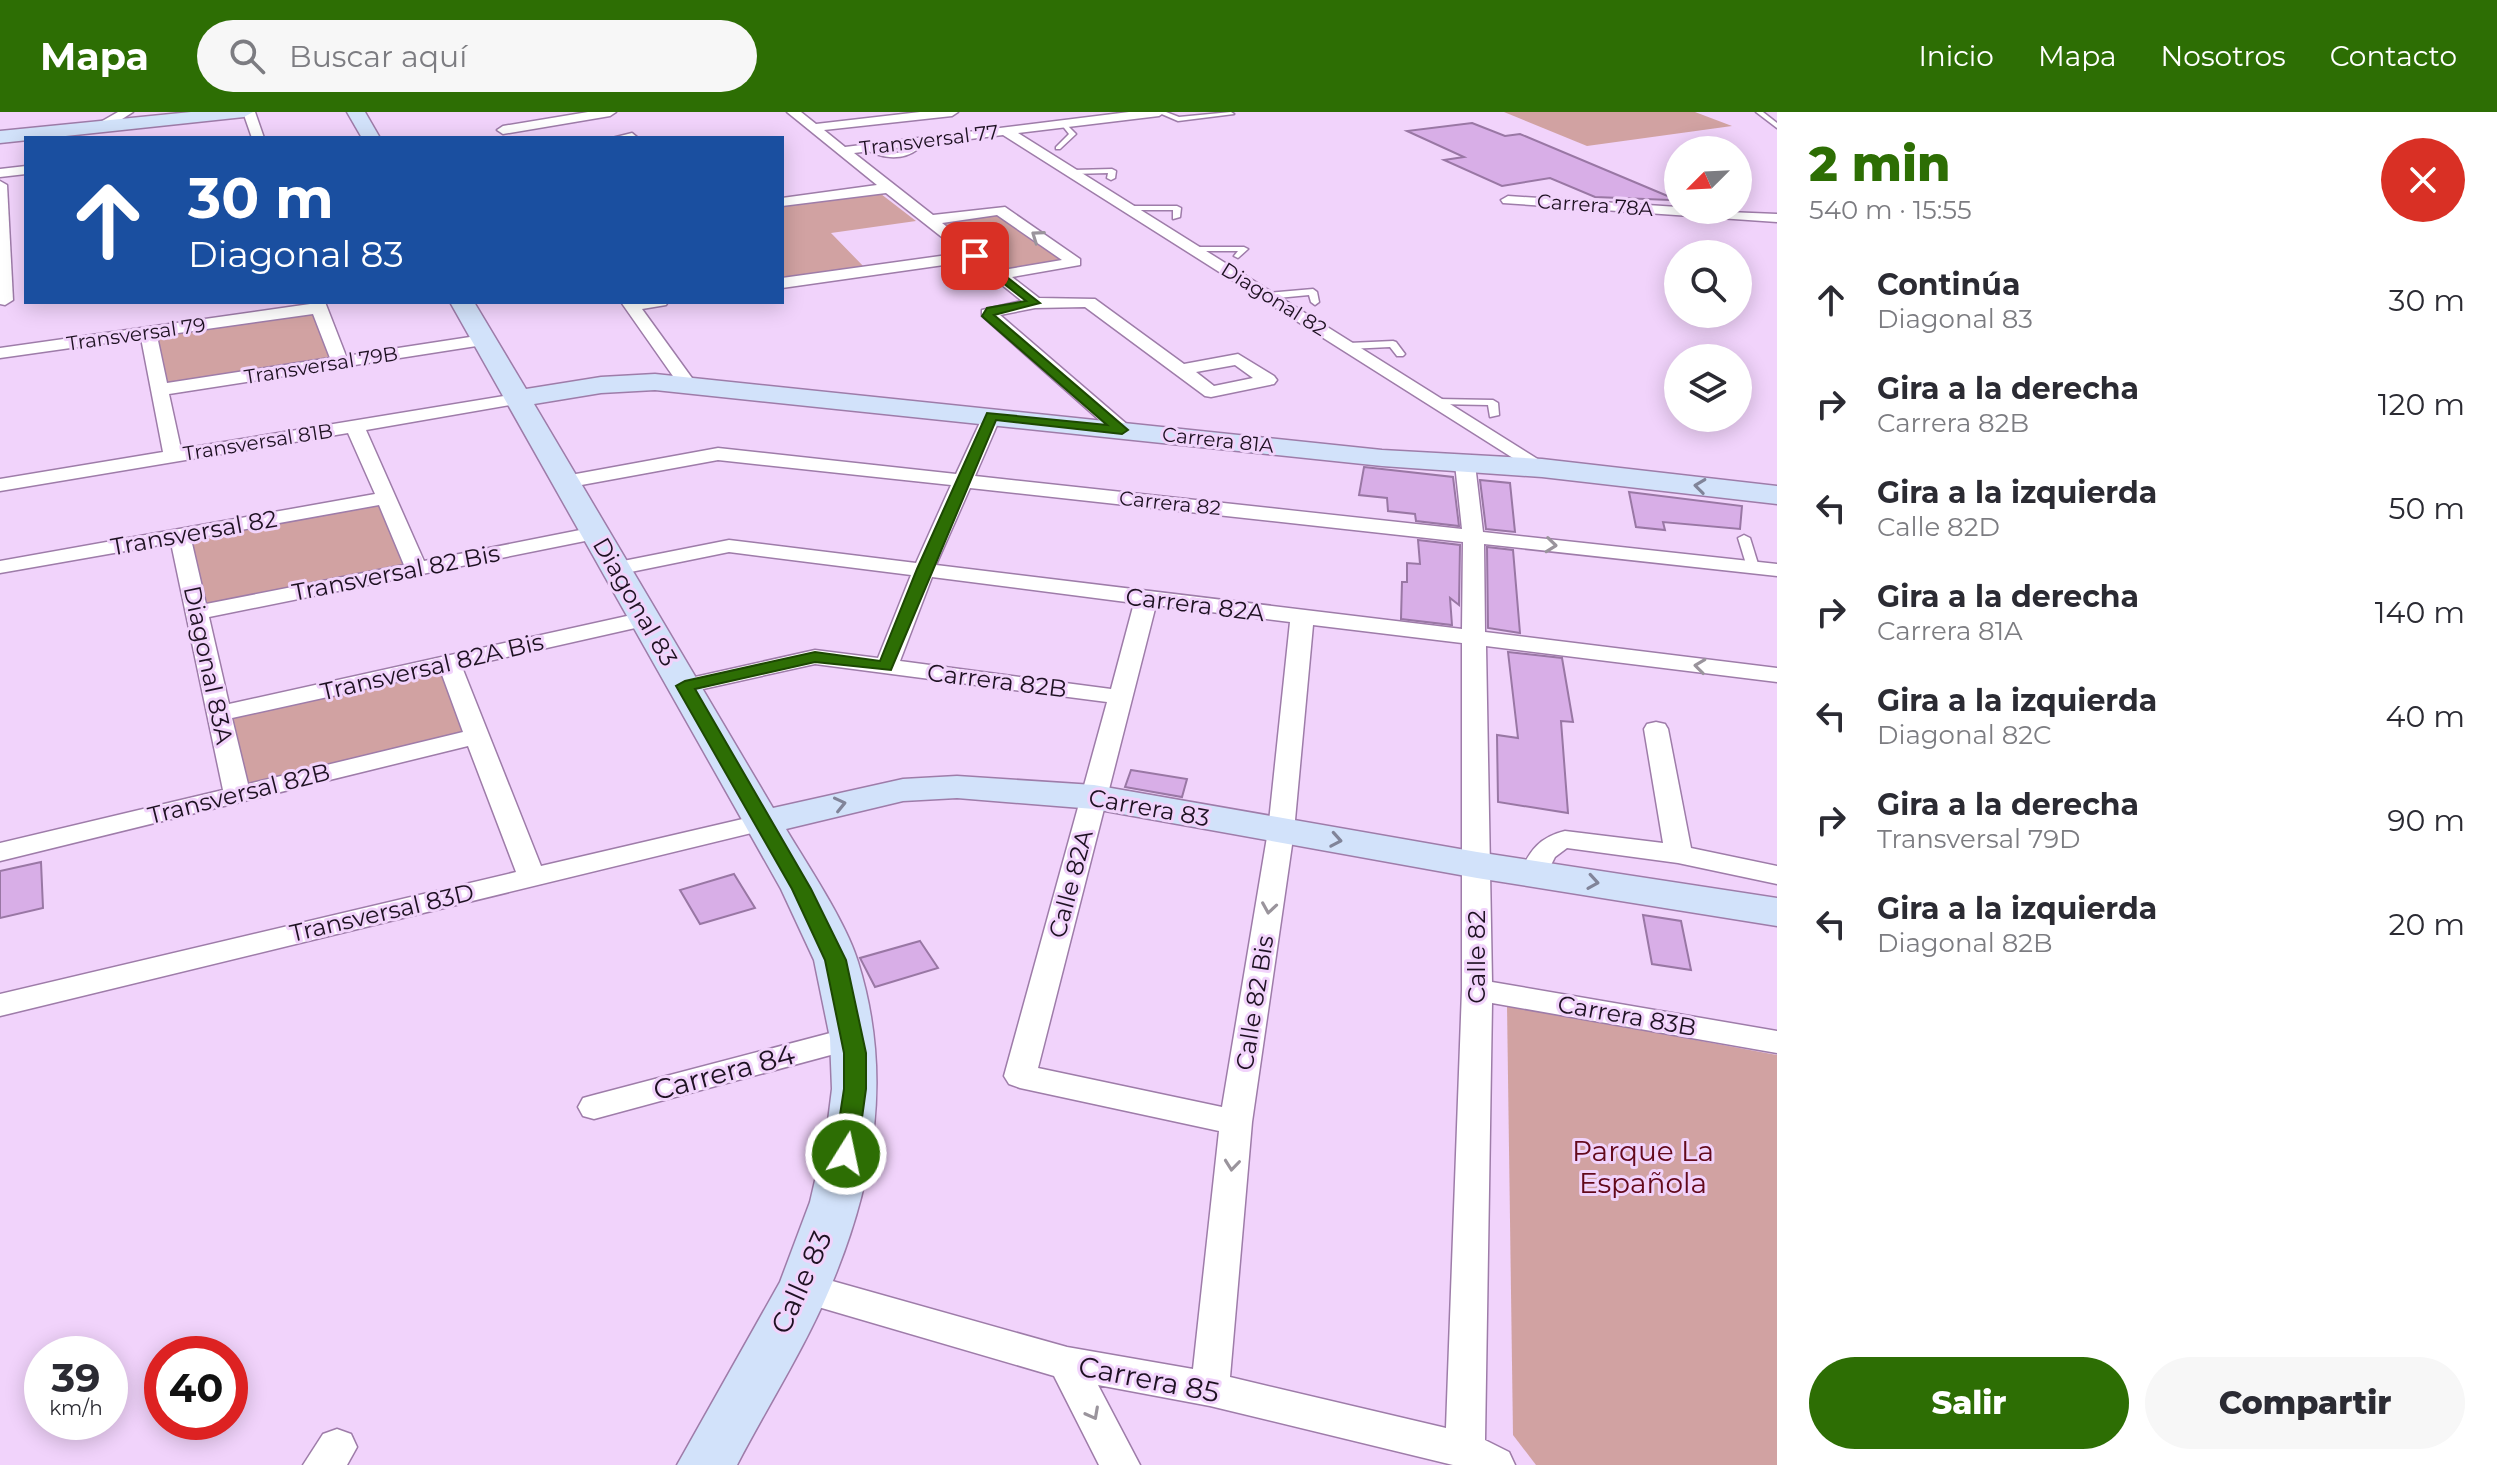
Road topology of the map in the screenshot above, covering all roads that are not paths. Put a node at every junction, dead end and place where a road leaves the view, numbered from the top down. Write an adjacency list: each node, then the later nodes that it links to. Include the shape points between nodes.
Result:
1 (247, 112): 10 (street); 16 (street)
2 (356, 112): 17 (street)
3 (610, 112): 14 (street)
4 (793, 112): 13 (street)
5 (952, 112): 13 (street)
6 (1160, 112): 8 (lane, via 1178,119); 9 (street, Transversal 77)
7 (1759, 112): 12 (lane)
8 (1231, 114)
9 (1107, 115): 11 (street, Transversal 77)
10 (128, 116): 18 (street, via 101,127)
11 (1064, 124): 15 (street, Transversal 77); 19 (lane, via 1073,134)
12 (1777, 126)
13 (813, 128): 20 (street)
14 (503, 130)
15 (1006, 131): 20 (street, Transversal 77); 22 (street, Diagonal 82)
16 (257, 136)
17 (370, 136)
18 (0, 137)
19 (1058, 148)
20 (842, 151): 26 (street)
21 (24, 170): 23 (street)
22 (1073, 172): 24 (lane, via 1112,171); 29 (street, Diagonal 82)
23 (0, 173)
24 (1111, 178)
25 (0, 185): 30 (street)
26 (889, 188): 28 (street); 33 (street)
27 (1508, 200): 32 (street, Carrera 78A)
28 (784, 202)
29 (1130, 208): 31 (lane, via 1178,208); 34 (street, Diagonal 82)
30 (1, 212): 35 (street)
31 (1176, 217)
32 (1777, 218)
33 (930, 220): 36 (street); 38 (street, one-way to 33, via 1075,262 1000,210)
34 (1194, 249): 37 (lane, via 1244,249); 40 (street, Diagonal 82)
35 (2, 251): 42 (street)
36 (975, 256): 38 (street); 39 (street)
37 (1238, 256)
38 (999, 275): 44 (street)
39 (784, 283)
40 (1268, 296): 43 (lane, via 1313,292); 50 (street, Diagonal 82)
41 (24, 298): 42 (street)
42 (2, 301)
43 (1315, 302)
44 (1035, 303): 54 (street, via 1089,302); 62 (street, via 988,313)
45 (463, 304): 49 (street, Diagonal 83)
46 (630, 304): 55 (street)
47 (318, 305): 48 (street, Transversal 79); 53 (street)
48 (148, 333): 51 (street, Transversal 79); 56 (street)
49 (483, 340): 53 (street, Transversal 79B); 57 (street, Diagonal 83)
50 (1349, 346): 52 (lane, via 1393,344); 58 (street, Diagonal 82)
51 (0, 353)
52 (1400, 354)
53 (340, 362): 56 (street, Transversal 79B)
54 (1181, 370): 54 (street, via 1211,392 1268,380 1238,359)
55 (688, 385): 57 (street, Carrera 81A, via 628,382); 60 (street, Carrera 81A)
56 (159, 390): 63 (street)
57 (516, 399): 61 (street, Transversal 81B); 67 (street, Diagonal 83)
58 (1438, 402): 59 (lane, via 1490,402); 65 (street, Diagonal 82)
59 (1494, 415)
60 (992, 416): 62 (street, Carrera 81A); 66 (street)
61 (355, 426): 63 (street, Transversal 81B); 70 (street)
62 (1122, 430): 64 (street, Carrera 81A)
63 (173, 456): 68 (street, Transversal 81B)
64 (1465, 464): 65 (street, Carrera 81A); 73 (street, Calle 82)
65 (1542, 468): 69 (street, Carrera 81A, one-way to 65)
66 (965, 480): 67 (street, Carrera 82, via 718,454); 73 (street, Carrera 82); 79 (street)
67 (565, 482): 71 (street, Diagonal 83)
68 (0, 485)
69 (1777, 495)
70 (387, 498): 72 (street, Transversal 82); 77 (street)
71 (595, 533): 77 (street, Transversal 82 Bis); 78 (street, Diagonal 83)
72 (180, 535): 75 (street, Transversal 82); 82 (street, Diagonal 83A)
73 (1473, 536): 76 (street, Carrera 82, one-way to 76); 85 (street, Calle 82)
74 (1744, 538): 76 (lane)
75 (0, 567)
76 (1753, 567): 80 (street, Carrera 82)
77 (417, 569): 82 (street, Transversal 82 Bis)
78 (616, 569): 79 (street, Carrera 82A, via 729,546); 84 (street, Diagonal 83)
79 (924, 569): 81 (street, Carrera 82A); 87 (street)
80 (1777, 570)
81 (1146, 600): 83 (street, Carrera 82A); 90 (street, Calle 82A)
82 (197, 613): 91 (street, Diagonal 83A)
83 (1302, 618): 85 (street, Carrera 82A); 97 (street, Calle 82 Bis)
84 (645, 619): 86 (street, Transversal 82A Bis); 89 (street, Diagonal 83)
85 (1474, 639): 88 (street, Carrera 82A, one-way to 85); 100 (street, Calle 82)
86 (449, 663): 91 (street, Transversal 82A Bis); 93 (street)
87 (886, 667): 89 (street, Carrera 82B, via 815,657); 90 (street, Carrera 82B)
88 (1777, 675)
89 (685, 686): 96 (street, Diagonal 83)
90 (1120, 697): 95 (street, Calle 82A)
91 (219, 714): 94 (street, Diagonal 83A)
92 (1656, 729): 99 (street)
93 (478, 736): 94 (street, Transversal 82B); 103 (street)
94 (237, 795): 98 (street, Transversal 82B)
95 (1094, 797): 96 (street, Carrera 83, one-way to 95, via 903,790 957,787); 97 (street, Carrera 83); 110 (street, Calle 82A, via 1020,1076)
96 (764, 822): 103 (street, Transversal 83D); 107 (street, Diagonal 83, via 836,960)
97 (1281, 831): 100 (street, Carrera 83, one-way to 100); 110 (street, Calle 82 Bis, one-way to 110)
98 (0, 852)
99 (1678, 854): 101 (street, via 1565,839 1544,850); 102 (street)
100 (1477, 865): 101 (street, Carrera 83); 105 (street, Calle 82)
101 (1534, 873): 104 (street, Carrera 83, one-way to 104)
102 (1777, 875)
103 (532, 878): 106 (street, Transversal 83D)
104 (1777, 912)
105 (1477, 990): 108 (street, Carrera 83B); 114 (street, Calle 82)
106 (0, 1005)
107 (853, 1038): 109 (street, Carrera 84); 111 (street, Calle 83, via 851,1129 835,1202)
108 (1777, 1042)
109 (594, 1107)
110 (1236, 1122): 113 (street, Calle 82 Bis, one-way to 113)
111 (804, 1288): 112 (street, Carrera 85); 115 (street, Calle 83)
112 (1067, 1363): 113 (street, Carrera 85); 116 (street, one-way to 116)
113 (1210, 1389): 114 (street, Carrera 85)
114 (1485, 1460)
115 (706, 1465)
116 (1120, 1465)

